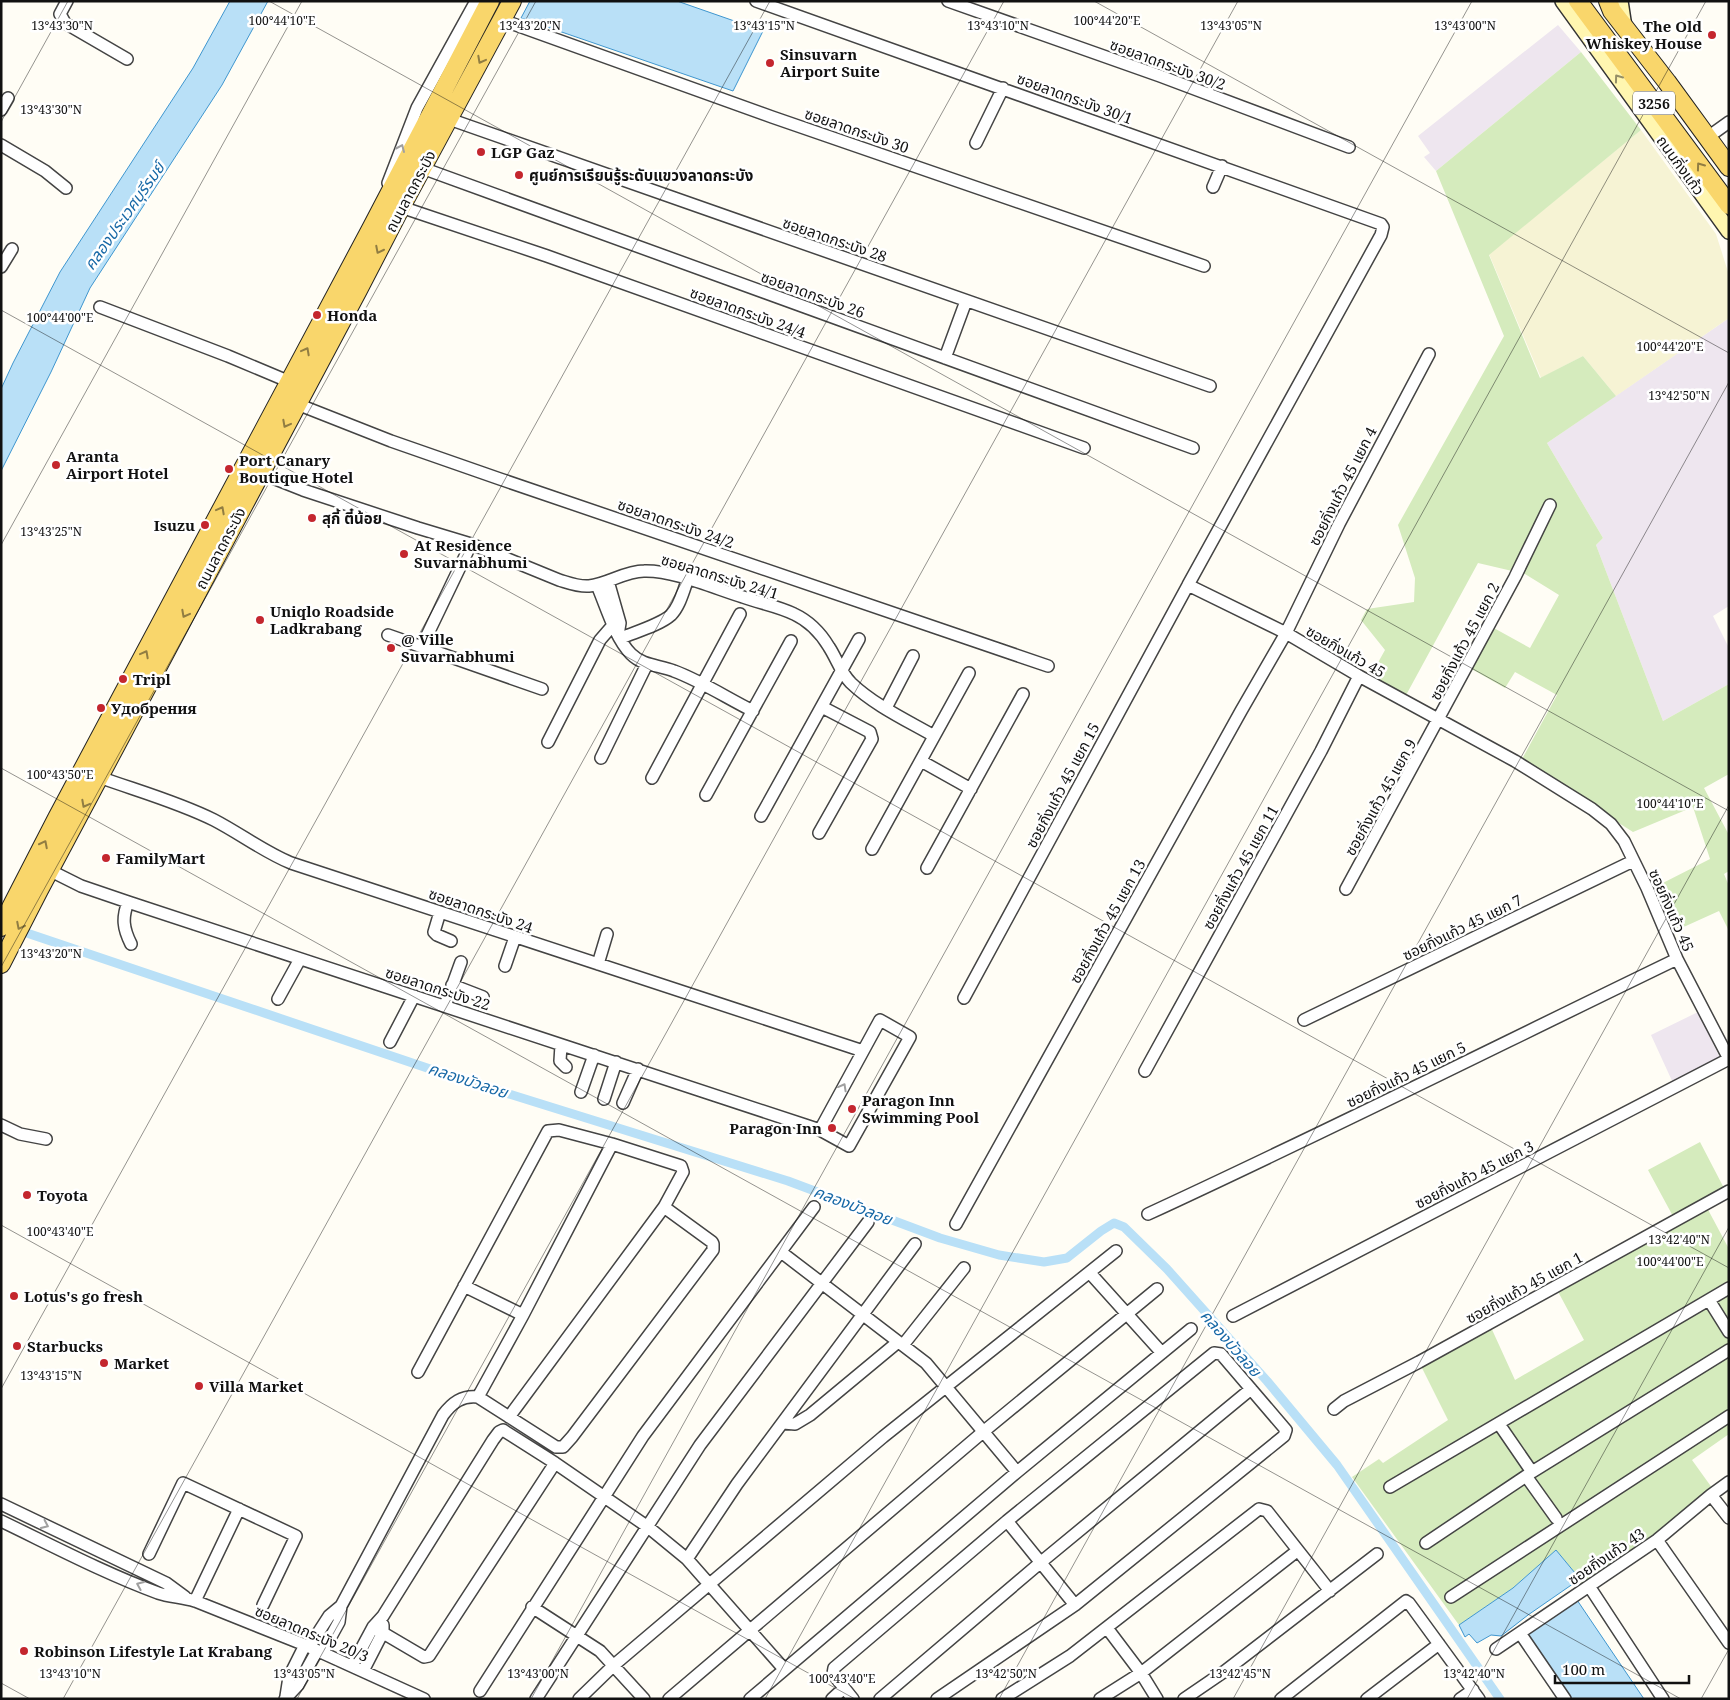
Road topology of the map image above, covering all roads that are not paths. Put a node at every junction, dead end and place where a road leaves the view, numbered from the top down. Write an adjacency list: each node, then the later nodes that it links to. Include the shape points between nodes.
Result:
1 (68, 1): 11 (street, via 60,14 65,23)
2 (476, 1): 28 (street, one-way to 2, via 418,108)
3 (490, 1): 28 (main road, ถนนลาดกระบัง)
4 (512, 1): 10 (main road, ถนนลาดกระบัง)
5 (756, 1): 12 (street, ซอยลาดกระบัง 30/1)
6 (948, 1): 20 (street, ซอยลาดกระบัง 30/2)
7 (1563, 1): 29 (main road, ถนนกิ่งแก้ว / 3256, one-way to 7)
8 (1578, 1): 26 (main road, ถนนกิ่งแก้ว / 3256, one-way to 8)
9 (1611, 4): 17 (main road, 3256, via 1624,28)
10 (502, 20): 15 (main road, ถนนลาดกระบัง, one-way to 15); 32 (street, ซอยลาดกระบัง 30)
11 (127, 59)
12 (1004, 88): 18 (street); 21 (street, ซอยลาดกระบัง 30/1)
13 (8, 98): 14 (street)
14 (1, 110)
15 (449, 119): 23 (main road, ถนนลาดกระบัง); 34 (street, ซอยลาดกระบัง 28)
16 (1729, 122): 17 (street)
17 (1708, 138): 22 (main road, 3256)
18 (976, 143)
19 (1, 146): 25 (street, via 33,163)
20 (1349, 147)
21 (1222, 166): 24 (street); 48 (street, ซอยลาดกระบัง 30/1, via 1379,222 1383,227)
22 (1729, 167)
23 (422, 168): 27 (main road, ถนนลาดกระบัง); 37 (street, ซอยลาดกระบัง 26)
24 (1213, 187)
25 (66, 188)
26 (1729, 205)
27 (401, 207): 31 (main road, ถนนลาดกระบัง, one-way to 31); 41 (street, ซอยลาดกระบัง 24/4, via 556,259)
28 (372, 227): 31 (main road, ถนนลาดกระบัง)
29 (1729, 231)
30 (12, 249): 33 (street)
31 (361, 266): 38 (main road, ถนนลาดกระบัง, one-way to 31); 40 (main road, ถนนลาดกระบัง)
32 (1204, 266)
33 (1, 267)
34 (966, 301): 37 (street); 39 (street, ซอยลาดกระบัง 28)
35 (100, 307): 38 (street)
36 (1429, 354): 51 (street, ซอยกิ่งแก้ว 45 แยก 4)
37 (945, 358): 42 (street, ซอยลาดกระบัง 26)
38 (290, 382): 83 (main road, ถนนลาดกระบัง, one-way to 38)
39 (1210, 386)
40 (297, 404): 43 (main road, ถนนลาดกระบัง, one-way to 43); 58 (street, ซอยลาดกระบัง 24/2, via 391,441)
41 (1084, 448)
42 (1193, 448)
43 (260, 473): 45 (street, ซอยลาดกระบัง 24/1); 73 (main road, ถนนลาดกระบัง, one-way to 73)
44 (1550, 505): 68 (street, ซอยกิ่งแก้ว 45 แยก 2, via 1516,577)
45 (471, 544): 47 (street, ซอยลาดกระบัง 24/1, via 559,580 582,586); 55 (street)
46 (688, 579): 47 (street, ซอยลาดกระบัง 24/1, via 641,570); 50 (street, via 671,615 655,624); 59 (street, ซอยลาดกระบัง 24/1, via 793,613 812,624)
47 (603, 583): 50 (street)
48 (1188, 585): 51 (street, ซอยกิ่งแก้ว 45); 101 (street, ซอยกิ่งแก้ว 45 แยก 15)
49 (740, 614): 62 (street)
50 (618, 630): 57 (street, via 631,654); 70 (street, via 600,640)
51 (1286, 633): 61 (street, ซอยกิ่งแก้ว 45); 126 (street, ซอยกิ่งแก้ว 45 แยก 13)
52 (388, 635): 55 (street)
53 (859, 639): 59 (street)
54 (791, 641): 67 (street)
55 (422, 646): 63 (street)
56 (913, 656): 66 (street)
57 (647, 664): 62 (street); 71 (street)
58 (1048, 666)
59 (841, 672): 65 (street); 66 (street, ซอยลาดกระบัง 24/1, via 858,689)
60 (969, 674): 69 (street)
61 (1360, 676): 68 (street, ซอยกิ่งแก้ว 45); 113 (street, ซอยกิ่งแก้ว 45 แยก 11)
62 (703, 684): 67 (street); 74 (street)
63 (542, 688)
64 (1023, 694): 75 (street)
65 (822, 707): 77 (street); 78 (street, via 870,732 872,740)
66 (886, 708): 69 (street, ซอยลาดกระบัง 24/1)
67 (753, 712): 76 (street)
68 (1439, 719): 80 (street, ซอยกิ่งแก้ว 45, via 1592,809 1611,824); 84 (street, ซอยกิ่งแก้ว 45 แยก 9)
69 (934, 736): 72 (street)
70 (548, 742)
71 (601, 758)
72 (921, 761): 75 (street); 79 (street)
73 (99, 777): 82 (main road, ถนนลาดกระบัง, one-way to 82); 86 (street, ซอยลาดกระบัง 24, via 213,820 275,857)
74 (652, 778)
75 (972, 789): 81 (street)
76 (706, 795)
77 (760, 816)
78 (819, 833)
79 (872, 849)
80 (1633, 861): 93 (street, ซอยกิ่งแก้ว 45); 104 (street, ซอยกิ่งแก้ว 45 แยก 7)
81 (927, 868)
82 (49, 870): 83 (main road, ถนนลาดกระบัง); 85 (street, ซอยลาดกระบัง 22, via 81,886)
83 (30, 888): 87 (main road, ถนนลาดกระบัง); 95 (main road, ถนนลาดกระบัง, one-way to 95)
84 (1346, 889)
85 (128, 902): 91 (street, via 123,921); 92 (street, ซอยลาดกระบัง 22)
86 (440, 912): 89 (street, ซอยลาดกระบัง 24); 90 (street, via 434,932)
87 (1, 927)
88 (607, 934): 96 (street)
89 (515, 938): 96 (street, ซอยลาดกระบัง 24); 97 (street)
90 (451, 941)
91 (130, 944)
92 (300, 959): 99 (street, ซอยลาดกระบัง 22); 102 (street)
93 (1677, 959): 109 (street, ซอยกิ่งแก้ว 45); 124 (street, ซอยกิ่งแก้ว 45 แยก 5, via 1285,1151)
94 (461, 962): 98 (street)
95 (1, 963)
96 (598, 964): 107 (street, ซอยลาดกระบัง 24)
97 (505, 966)
98 (452, 986): 100 (street); 103 (street)
99 (414, 996): 103 (street, ซอยลาดกระบัง 22); 105 (street)
100 (483, 997)
101 (964, 998)
102 (278, 999)
103 (444, 1006): 106 (street, ซอยลาดกระบัง 22)
104 (1304, 1020)
105 (390, 1042)
106 (561, 1045): 108 (street, ซอยลาดกระบัง 22); 111 (street, via 559,1058)
107 (863, 1051): 118 (street, one-way to 107); 118 (street, ซอยลาดกระบัง 22, via 880,1020 910,1037 849,1146)
108 (594, 1055): 110 (street, ซอยลาดกระบัง 22); 114 (street)
109 (1729, 1059): 140 (street, ซอยกิ่งแก้ว 45 แยก 3)
110 (616, 1062): 112 (street, ซอยลาดกระบัง 22); 115 (street)
111 (566, 1067)
112 (638, 1069): 116 (street); 118 (street, ซอยลาดกระบัง 22)
113 (1145, 1071)
114 (581, 1092)
115 (604, 1099)
116 (623, 1103)
117 (1, 1125): 119 (street, via 20,1134)
118 (820, 1130)
119 (46, 1139)
120 (612, 1144): 122 (street, via 683,1168); 133 (street, via 559,1130 548,1131); 139 (street)
121 (1729, 1191): 150 (street, ซอยกิ่งแก้ว 45 แยก 1)
122 (664, 1207): 152 (street); 152 (street, via 712,1242 713,1250 563,1447 556,1447)
123 (814, 1207): 129 (street)
124 (1148, 1214)
125 (868, 1222): 132 (street)
126 (956, 1224)
127 (915, 1244): 138 (street)
128 (1116, 1251): 131 (street)
129 (781, 1252): 132 (street); 162 (street, via 643,1436)
130 (964, 1268): 143 (street)
131 (1090, 1273): 137 (street); 147 (street)
132 (821, 1283): 138 (street); 169 (street, via 700,1446)
133 (464, 1286): 139 (street); 146 (street)
134 (1729, 1288): 136 (street)
135 (1157, 1289): 137 (street)
136 (1709, 1300): 142 (street); 154 (street)
137 (1127, 1313): 145 (street); 155 (street)
138 (862, 1314): 143 (street); 153 (street)
139 (523, 1316): 149 (street)
140 (1233, 1316)
141 (1191, 1329): 145 (street)
142 (1729, 1332)
143 (900, 1343): 147 (street, via 926,1363); 153 (street, via 805,1418 795,1424)
144 (1729, 1350): 158 (street)
145 (1162, 1353): 157 (street)
146 (418, 1372)
147 (946, 1387): 155 (street); 181 (street)
148 (1251, 1389): 168 (street, via 1221,1354 1214,1353); 179 (street); 187 (street, via 1286,1430 1284,1436)
149 (478, 1397): 152 (street); 196 (street, via 464,1397 443,1415 341,1606 339,1622)
150 (1334, 1408)
151 (1729, 1416): 184 (street)
152 (509, 1417)
153 (783, 1423): 177 (street, via 723,1503)
154 (1499, 1424): 158 (street); 160 (street)
155 (983, 1432): 157 (street); 191 (street)
156 (555, 1462): 162 (street); 190 (street, via 429,1656 424,1657); 190 (street, via 506,1430 498,1432 383,1616)
157 (1017, 1472): 200 (street)
158 (1529, 1474): 165 (street); 171 (street)
159 (1729, 1482): 161 (street, ซอยกิ่งแก้ว 43)
160 (1390, 1487)
161 (1712, 1494): 166 (street); 170 (street, ซอยกิ่งแก้ว 43)
162 (604, 1496): 169 (street); 188 (street)
163 (1, 1504): 172 (street, ซอยลาดกระบัง 20/3, one-way to 172)
164 (239, 1509): 174 (street, via 183,1483); 185 (street); 186 (street, via 296,1536)
165 (1556, 1518)
166 (1729, 1518)
167 (1, 1521): 176 (street, ซอยลาดกระบัง 20/3)
168 (1007, 1521): 179 (street); 203 (street, via 834,1668 833,1674)
169 (648, 1527): 177 (street); 193 (street)
170 (1657, 1540): 182 (street, ซอยกิ่งแก้ว 43); 194 (street)
171 (1426, 1543)
172 (89, 1546): 176 (street); 178 (street, ซอยลาดกระบัง 20/3)
173 (1297, 1551): 183 (street); 189 (street, via 1267,1511 1259,1509); 202 (street)
174 (149, 1554)
175 (1377, 1554): 183 (street)
176 (82, 1559): 180 (street, ซอยลาดกระบัง 20/3)
177 (687, 1559): 181 (street)
178 (124, 1563): 180 (street); 185 (street, ซอยลาดกระบัง 20/3, via 166,1583)
179 (1040, 1563): 187 (street); 215 (street)
180 (118, 1576): 185 (street, ซอยลาดกระบัง 20/3, one-way to 180, via 160,1594)
181 (710, 1583): 191 (street); 198 (street)
182 (1589, 1586): 192 (street, ซอยกิ่งแก้ว 43); 225 (street)
183 (1330, 1591): 220 (street)
184 (1451, 1597)
185 (191, 1600): 196 (street, ซอยลาดกระบัง 20/3)
186 (263, 1605)
187 (1075, 1605): 216 (street)
188 (532, 1607): 193 (street); 204 (street)
189 (1106, 1628): 202 (street); 217 (street, via 1070,1656)
190 (378, 1630): 199 (street); 201 (street)
191 (750, 1630): 200 (street); 211 (street)
192 (1520, 1633): 197 (street, ซอยกิ่งแก้ว 43); 224 (street)
193 (577, 1635): 198 (street); 208 (street)
194 (1729, 1643)
195 (1439, 1644): 205 (street); 221 (street, via 1406,1602); 222 (street)
196 (313, 1649): 199 (street, ซอยลาดกระบัง 20/3); 206 (street, via 298,1685)
197 (1496, 1649)
198 (614, 1665): 209 (street); 210 (street)
199 (352, 1666): 201 (street, ซอยลาดกระบัง 20/3)
200 (784, 1669): 212 (street)
201 (363, 1671): 207 (street, ซอยลาดกระบัง 20/3)
202 (1141, 1673): 218 (street); 219 (street)
203 (844, 1688): 213 (street); 214 (street)
204 (480, 1691)
205 (1476, 1694): 223 (street)
206 (285, 1697)
207 (424, 1699)
208 (536, 1699)
209 (578, 1699)
210 (644, 1699)
211 (669, 1699)
212 (750, 1699)
213 (832, 1699)
214 (853, 1699)
215 (880, 1699)
216 (937, 1699)
217 (1002, 1699)
218 (1100, 1699)
219 (1157, 1699)
220 (1184, 1699)
221 (1281, 1699)
222 (1367, 1699)
223 (1460, 1699)
224 (1565, 1699)
225 (1663, 1699)

